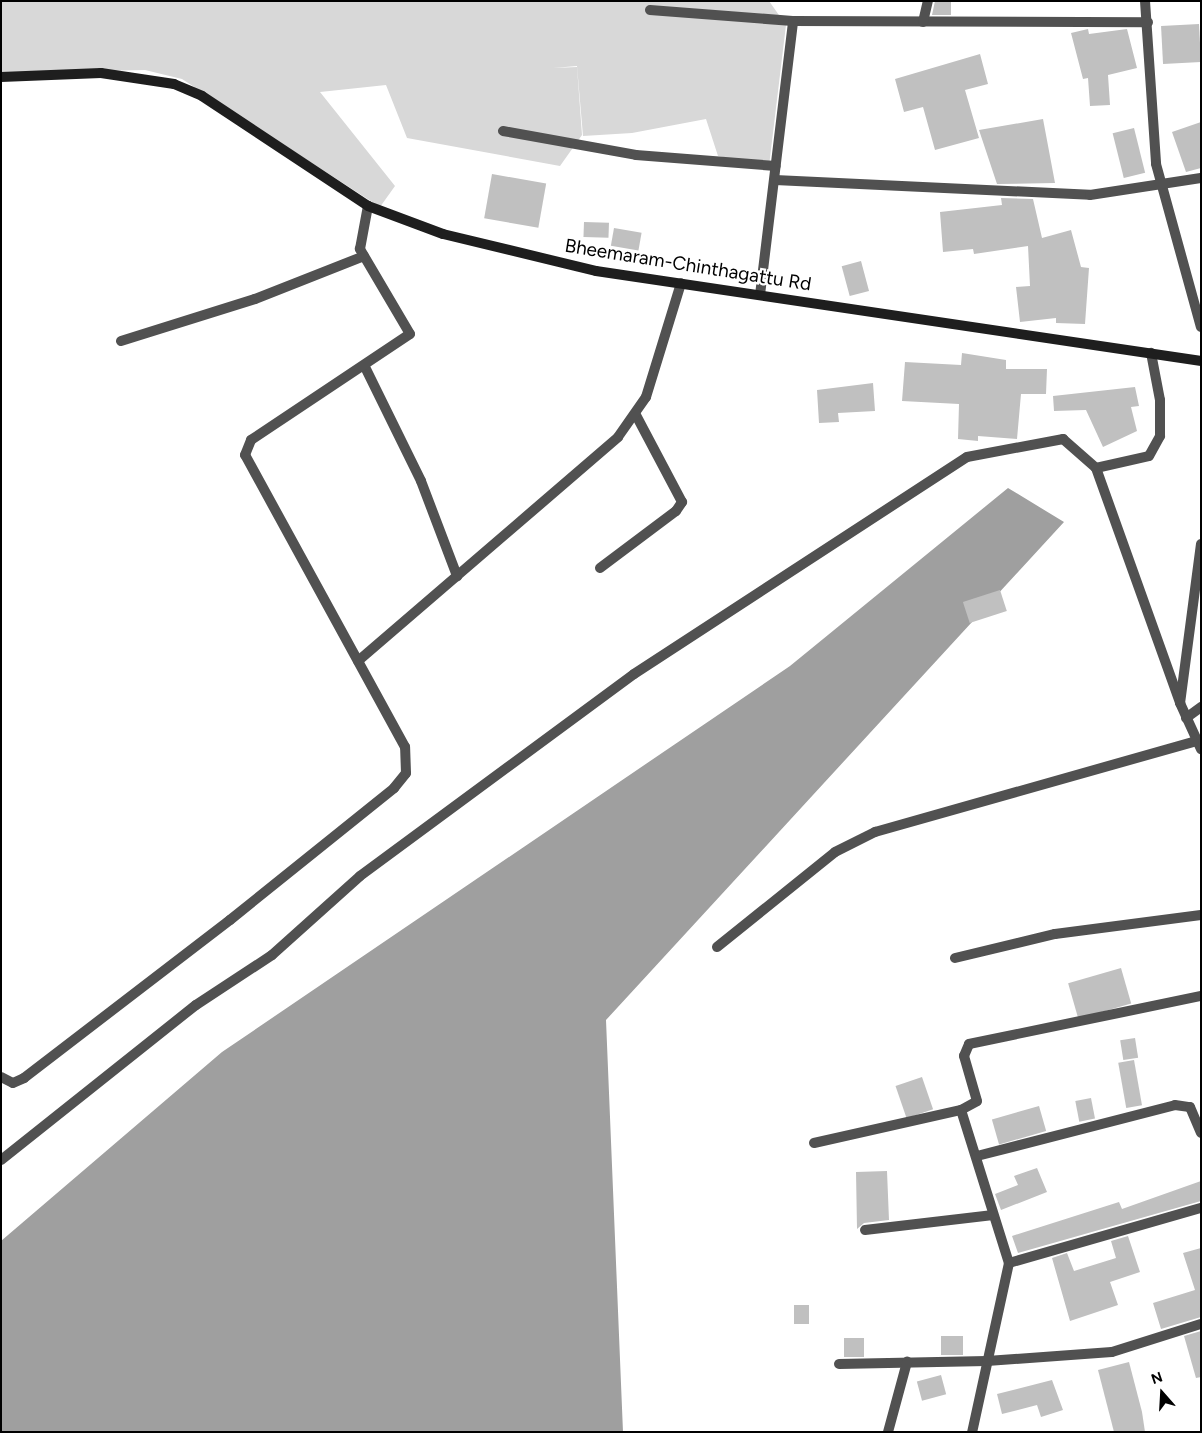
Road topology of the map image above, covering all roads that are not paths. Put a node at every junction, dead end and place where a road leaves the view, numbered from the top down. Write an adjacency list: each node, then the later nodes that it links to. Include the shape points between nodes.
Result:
1 (928, 1): 5 (street)
2 (1145, 1): 6 (street)
3 (650, 10): 4 (street)
4 (793, 21): 5 (street); 9 (street)
5 (923, 22): 6 (street)
6 (1148, 22): 12 (street, via 1156,164)
7 (1, 77): 13 (street, Bheemaram-Chinthagattu Rd, via 101,74 174,84 202,96)
8 (503, 131): 9 (street, via 636,155)
9 (776, 166): 11 (street)
10 (1201, 178): 12 (street)
11 (775, 180): 12 (street, via 1090,195); 16 (street)
12 (1162, 184): 17 (street)
13 (368, 206): 14 (street, via 358,241); 15 (street, Bheemaram-Chinthagattu Rd, via 444,234 596,271)
14 (364, 256): 18 (street, via 255,299); 21 (street, via 410,334)
15 (681, 283): 16 (street, Bheemaram-Chinthagattu Rd); 22 (street, via 655,372)
16 (760, 295): 19 (street, Bheemaram-Chinthagattu Rd)
17 (1201, 328)
18 (120, 341)
19 (1151, 353): 20 (street, Bheemaram-Chinthagattu Rd); 23 (street, via 1160,400 1160,436 1149,456)
20 (1201, 360)
21 (365, 367): 26 (street, via 421,481); 27 (street, via 251,440 245,455)
22 (636, 415): 25 (street, via 682,502 676,511); 26 (street, via 618,437)
23 (1096, 468): 28 (street); 41 (street, via 1063,439 967,458 602,697 360,876 272,954 196,1005)
24 (1201, 544): 28 (street)
25 (600, 568)
26 (457, 576): 27 (street)
27 (358, 661): 36 (street, via 405,747 406,773 394,788 24,1078 12,1083)
28 (1180, 703): 30 (street)
29 (1201, 707): 30 (street)
30 (1186, 718): 31 (street)
31 (1197, 746): 33 (street, via 875,832 835,852)
32 (1201, 915): 34 (street, via 1055,934)
33 (716, 947)
34 (954, 958)
35 (1201, 996): 37 (street, via 969,1044 964,1056 977,1101)
36 (1, 1078)
37 (961, 1110): 39 (street); 40 (street)
38 (1201, 1133): 40 (street, via 1190,1107 1175,1105)
39 (814, 1143)
40 (977, 1156): 43 (street)
41 (1, 1160)
42 (1201, 1208): 45 (street)
43 (993, 1215): 44 (street); 45 (street)
44 (865, 1230)
45 (1009, 1263): 47 (street)
46 (1201, 1324): 47 (street, via 1112,1352)
47 (987, 1361): 48 (street); 51 (street)
48 (907, 1362): 49 (street); 50 (street)
49 (839, 1364)
50 (888, 1432)
51 (972, 1432)

